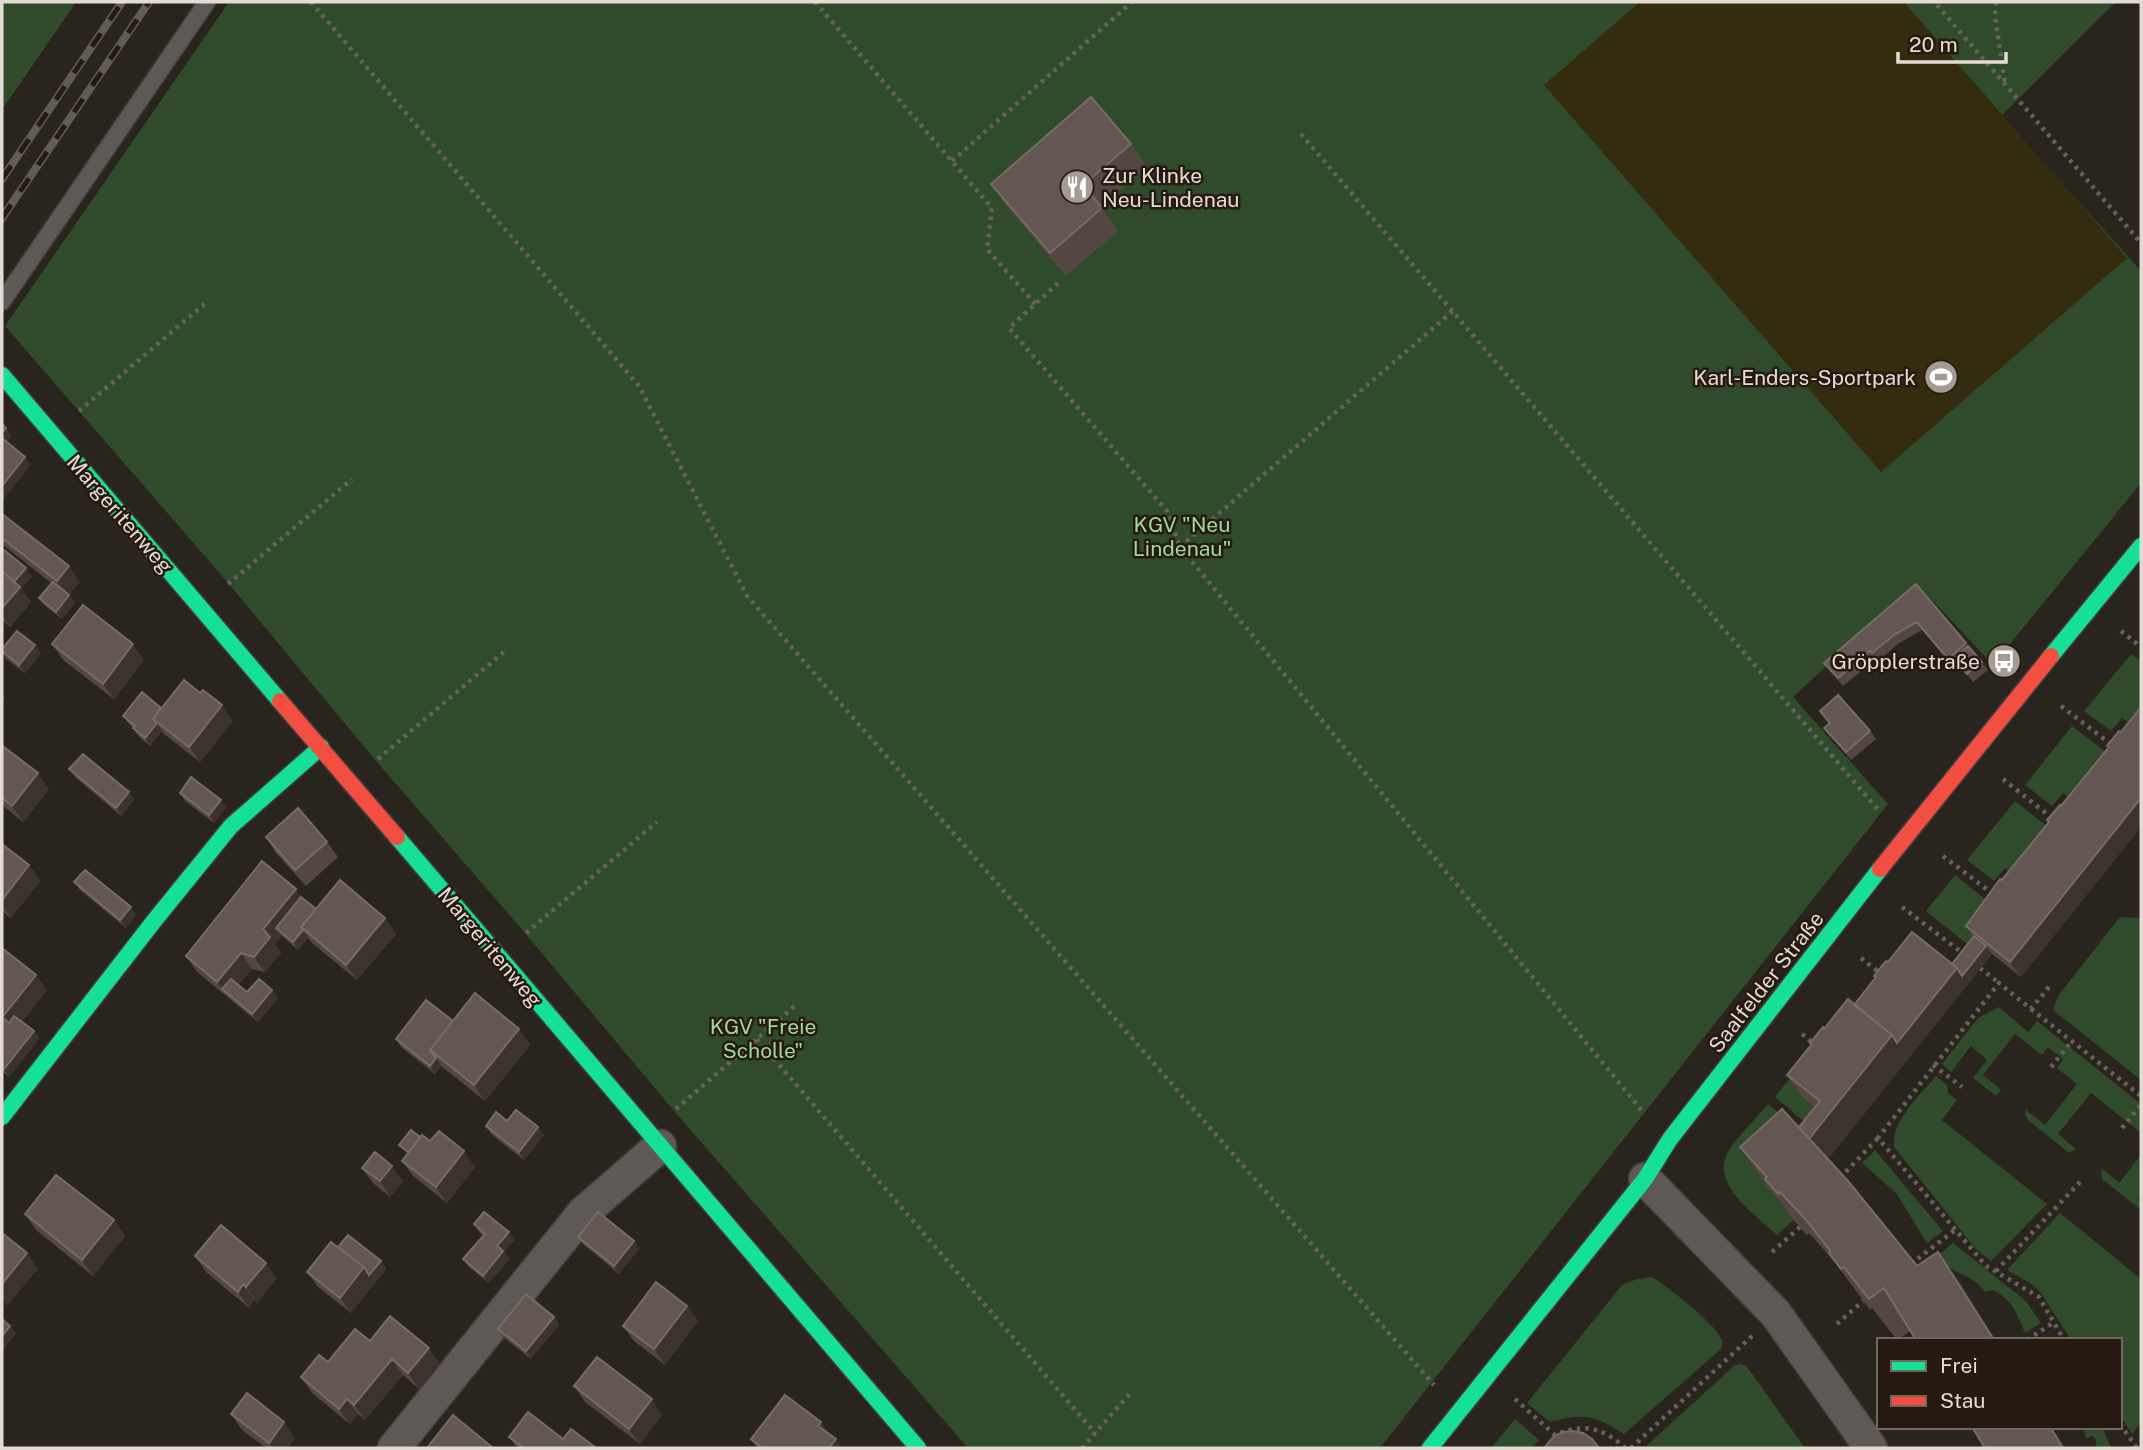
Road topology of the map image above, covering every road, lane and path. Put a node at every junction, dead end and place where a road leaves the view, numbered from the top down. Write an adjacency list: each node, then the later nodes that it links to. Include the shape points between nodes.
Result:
1 (207, 2): 12 (lane)
2 (311, 2): 73 (path, via 639,386 747,596)
3 (816, 2): 9 (path)
4 (1132, 2): 9 (path)
5 (1996, 2): 7 (path)
6 (1937, 3): 7 (path)
7 (2005, 85): 10 (path)
8 (1301, 134): 15 (path)
9 (952, 161): 14 (path, via 992,208 987,249)
10 (2141, 243)
11 (1058, 283): 14 (path)
12 (2, 302)
13 (207, 302): 17 (path)
14 (1035, 304): 20 (path, via 1009,328 1167,510)
15 (1452, 311): 20 (path); 32 (path)
16 (2, 375): 17 (street, Margeritenweg)
17 (52, 434): 27 (street, Margeritenweg)
18 (352, 479): 21 (path)
19 (2141, 546): 32 (street, Saalfelder Straße)
20 (1180, 547): 54 (path)
21 (229, 584)
22 (2121, 631): 23 (path)
23 (2141, 647)
24 (505, 651): 28 (path)
25 (2061, 706): 26 (path)
26 (2113, 746)
27 (321, 747): 55 (street, via 231,827); 58 (street, Margeritenweg)
28 (376, 761)
29 (2003, 779): 30 (path)
30 (2054, 820)
31 (657, 822): 36 (path)
32 (1903, 839): 59 (street, Saalfelder Straße, via 1670,1139)
33 (1943, 856): 34 (path)
34 (1994, 895)
35 (1902, 907): 38 (path)
36 (526, 934)
37 (1861, 958): 40 (path)
38 (1968, 958)
39 (1980, 968): 41 (path)
40 (1882, 975)
41 (1999, 983): 44 (path); 49 (path)
42 (2049, 987): 44 (path)
43 (797, 1004): 46 (path)
44 (2031, 1009): 47 (path)
45 (1802, 1034): 48 (path)
46 (757, 1040): 58 (path); 77 (path)
47 (2072, 1041): 50 (path); 52 (path)
48 (1822, 1051)
49 (1933, 1065): 51 (path); 57 (path)
50 (2051, 1067)
51 (1962, 1087)
52 (2141, 1096)
53 (2141, 1105): 56 (path)
54 (1644, 1114)
55 (2, 1117)
56 (2122, 1128)
57 (1878, 1138): 60 (path); 63 (path)
58 (654, 1139): 78 (street, via 583,1213); 79 (street, Margeritenweg)
59 (1645, 1178): 68 (street); 81 (street, Saalfelder Straße)
60 (1839, 1180)
61 (2080, 1182): 66 (path)
62 (1800, 1227): 64 (path)
63 (1955, 1230): 65 (path); 66 (path, via 1986,1266)
64 (1773, 1252)
65 (1911, 1264)
66 (1996, 1271): 69 (path, via 2039,1297)
67 (1863, 1301): 70 (path)
68 (1776, 1314): 83 (path); 84 (street)
69 (2053, 1323): 71 (path); 72 (path)
70 (1836, 1324)
71 (2031, 1338)
72 (2063, 1338)
73 (1429, 1378)
74 (1132, 1391): 77 (path)
75 (1512, 1396): 82 (path, via 1555,1435 1586,1428 1613,1437)
76 (2122, 1427): 85 (path)
77 (1095, 1433): 80 (path)
78 (394, 1448)
79 (918, 1448)
80 (1082, 1448)
81 (1430, 1448)
82 (1625, 1448)
83 (1631, 1448)
84 (1871, 1448)
85 (2137, 1448)

